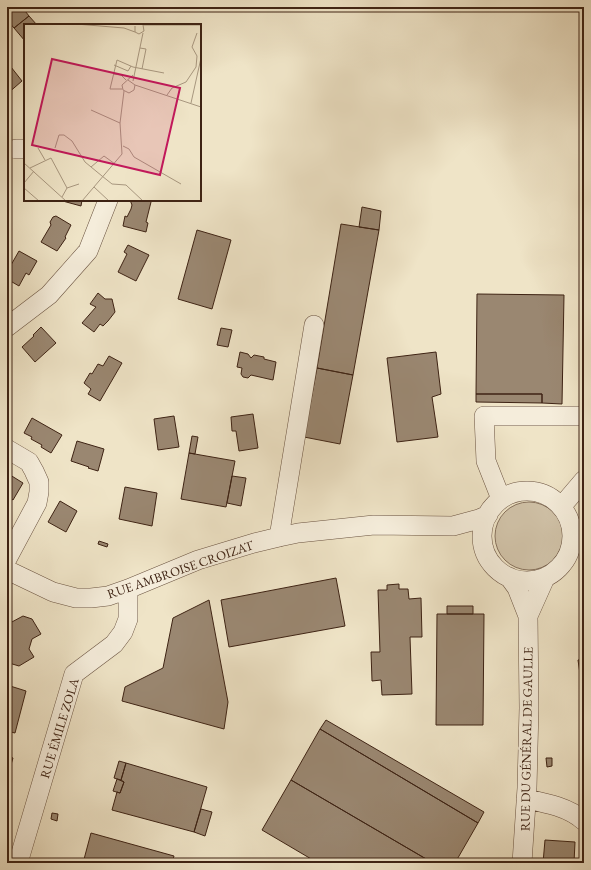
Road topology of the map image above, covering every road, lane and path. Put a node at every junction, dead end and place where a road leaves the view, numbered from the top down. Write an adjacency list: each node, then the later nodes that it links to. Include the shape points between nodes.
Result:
1 (108, 201): 3 (street, via 88,251 49,295)
2 (314, 325): 12 (street)
3 (7, 327)
4 (584, 416): 7 (street, via 484,416 486,461)
5 (7, 449): 15 (street, via 29,462 39,482 39,492 36,503)
6 (584, 480): 8 (street)
7 (501, 499): 8 (street, via 526,491 551,498); 9 (street)
8 (561, 507): 11 (street)
9 (488, 514): 10 (street, RUE AMBROISE CROIZAT); 13 (street, via 482,540)
10 (453, 526): 12 (street, RUE AMBROISE CROIZAT, via 374,525); 13 (street)
11 (577, 529): 16 (street, via 572,536 571,548)
12 (278, 537): 20 (street, RUE AMBROISE CROIZAT, via 198,560)
13 (484, 549): 18 (street, via 494,566)
14 (584, 551): 16 (street)
15 (7, 558)
16 (566, 559): 19 (street, via 557,570)
17 (7, 570): 20 (street, RUE AMBROISE CROIZAT, via 53,592 76,598 108,596)
18 (509, 578): 19 (street, via 521,581); 21 (street, RUE DU GÉNÉRAL DE GAULLE, via 517,588)
19 (545, 578): 21 (street, RUE DU GÉNÉRAL DE GAULLE)
20 (128, 589): 24 (street, RUE ÉMILE ZOLA, via 128,619 123,632 114,644 74,674)
21 (528, 616): 22 (street, RUE DU GÉNÉRAL DE GAULLE, via 529,708)
22 (526, 799): 23 (street, via 572,812); 25 (street, RUE DU GÉNÉRAL DE GAULLE)
23 (584, 821)
24 (18, 863)
25 (522, 863)

